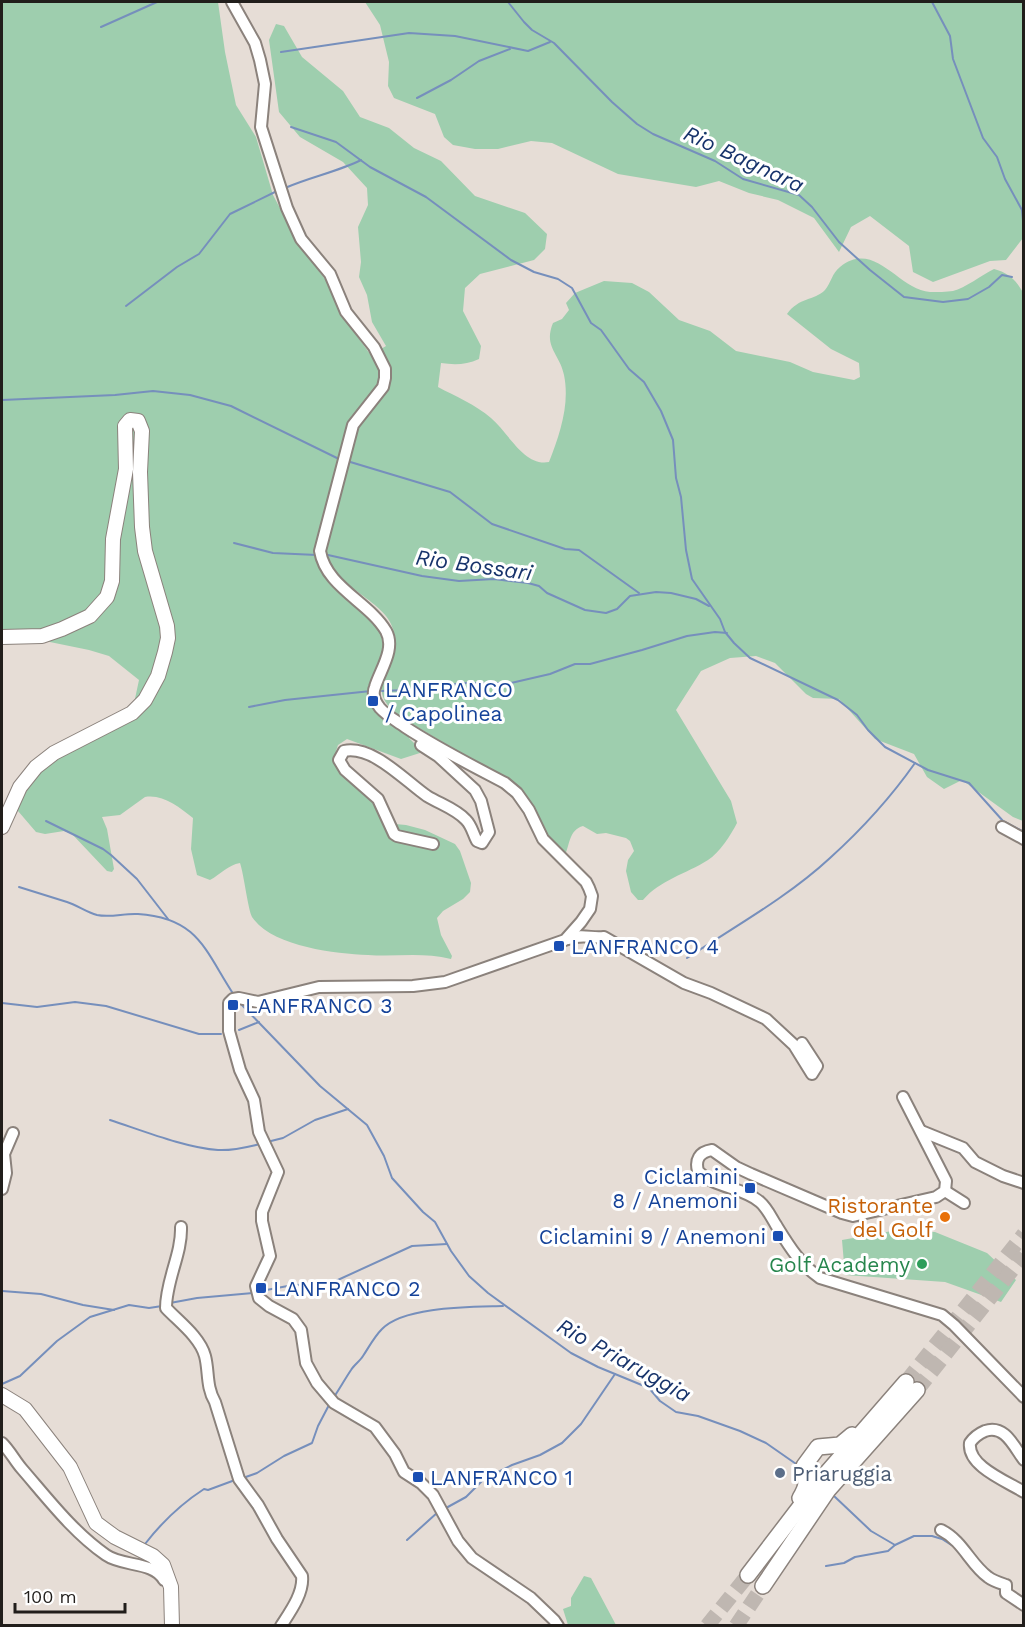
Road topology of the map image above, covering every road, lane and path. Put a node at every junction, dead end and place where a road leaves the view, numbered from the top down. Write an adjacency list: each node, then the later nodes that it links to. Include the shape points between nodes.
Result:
1 (232, 2): 3 (street, via 260,60 265,84 261,127 287,208 301,239 330,274 346,312 374,347 385,369 383,387 353,425 320,551 334,577 389,637 389,648 374,688 376,703)
2 (2, 637): 4 (main road, via 42,636 62,629 90,616 107,597 126,469 125,426 130,420 138,421 142,431 140,472 145,551 168,638 158,676 145,700 132,712 63,748 36,767 20,787)
3 (418, 735): 7 (street, via 418,743 457,772 478,795 489,832 482,843 462,817 400,773 357,751 344,751 339,760 378,800 394,834); 8 (street, via 517,793 543,839 586,882 592,896 590,909)
4 (2, 827)
5 (1002, 827): 6 (street)
6 (1023, 839)
7 (433, 844)
8 (565, 940): 9 (street, via 587,935 604,937 684,983 766,1019 794,1045 812,1074 816,1066); 28 (street, via 445,982 319,987 258,1002 232,999 227,1016 240,1070 254,1100 259,1132 278,1172 262,1212 270,1256 256,1286 259,1298 293,1319 301,1330 306,1363 317,1383 334,1404 375,1427 404,1472 433,1495 472,1558 531,1598)
9 (802, 1043)
10 (903, 1097): 11 (street)
11 (921, 1131): 13 (street, via 963,1148 975,1162); 15 (street, via 946,1180)
12 (13, 1133): 14 (street, via 4,1154 6,1173)
13 (1023, 1183)
14 (2, 1189)
15 (945, 1191): 16 (street); 19 (street, via 929,1199 853,1216 736,1167 712,1150 697,1160 701,1175 760,1202 805,1268 820,1278 942,1315)
16 (964, 1203)
17 (181, 1227): 30 (street, via 165,1308 199,1343 205,1355 211,1395 239,1479 302,1576 294,1606)
18 (2, 1395): 25 (main road, via 25,1409 70,1467 96,1523 153,1556 163,1565)
19 (1023, 1397)
20 (880, 1412): 20 (highway, via 819,1482 752,1570 804,1490 804,1466 818,1447 840,1445); 26 (highway, via 912,1386 828,1490)
21 (2, 1443): 25 (street, via 75,1531 110,1557 143,1566)
22 (1023, 1460): 23 (street, via 1000,1431 982,1432 970,1443 970,1454 977,1464)
23 (1023, 1492)
24 (942, 1530): 27 (street, via 983,1573 1006,1585 1006,1591)
25 (170, 1581): 29 (main road)
26 (763, 1586)
27 (1023, 1605)
28 (556, 1623)
29 (172, 1626)
30 (281, 1626)

